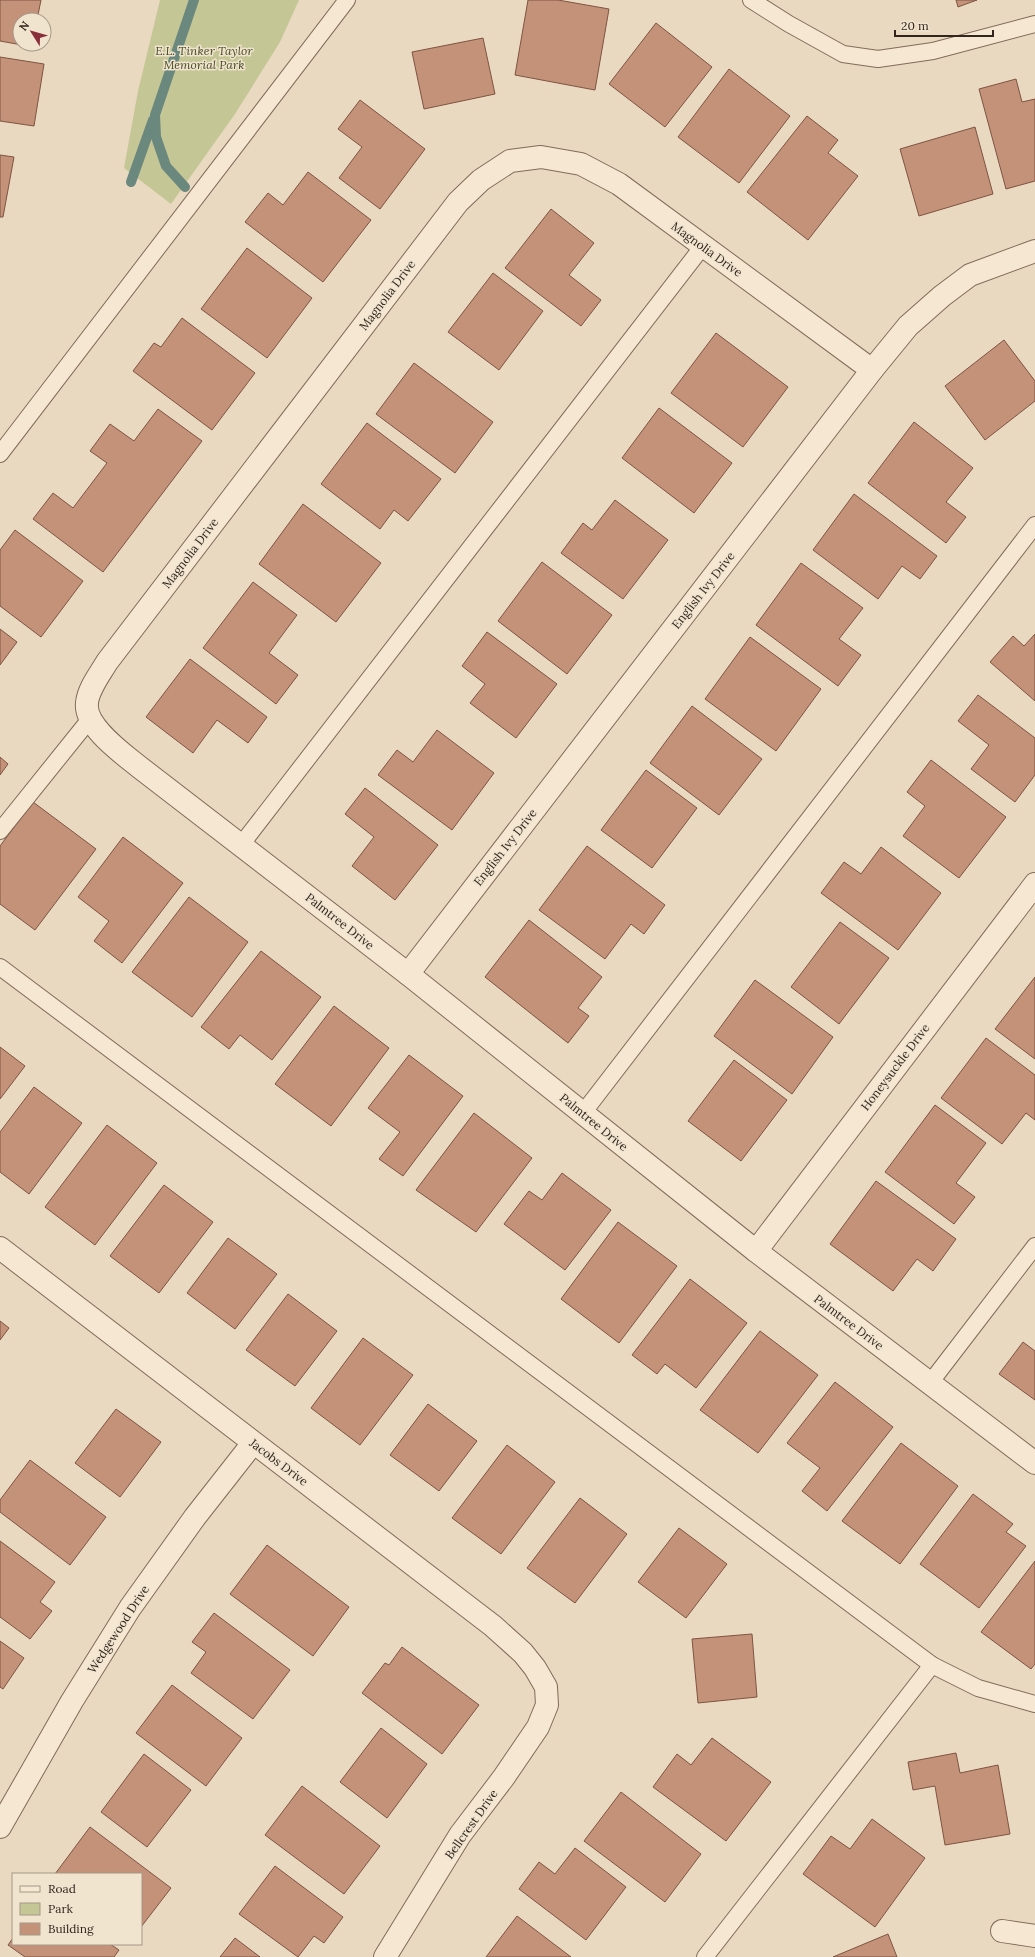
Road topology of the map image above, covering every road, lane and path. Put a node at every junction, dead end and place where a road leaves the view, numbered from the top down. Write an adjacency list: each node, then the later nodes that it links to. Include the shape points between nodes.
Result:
1 (347, 0): 7 (lane)
2 (752, 0): 3 (lane, via 843,54 878,59 933,51)
3 (1035, 24)
4 (703, 246): 6 (street, Magnolia Drive); 9 (street, Magnolia Drive, via 619,184 581,164 541,157 510,161 481,180 458,202 107,662 87,704); 11 (lane)
5 (1035, 251): 6 (street, English Ivy Drive, via 970,275 908,326)
6 (872, 370): 14 (street, English Ivy Drive)
7 (0, 454)
8 (1035, 525): 15 (lane)
9 (90, 719): 10 (lane); 11 (street, Palmtree Drive, via 104,736 154,779)
10 (0, 831)
11 (241, 845): 14 (street, Palmtree Drive)
12 (1035, 884): 18 (street, Honeysuckle Drive)
13 (0, 967): 22 (lane)
14 (408, 974): 15 (street, Palmtree Drive)
15 (583, 1114): 18 (street, Palmtree Drive)
16 (1035, 1246): 19 (lane)
17 (0, 1248): 20 (street, Jacobs Drive)
18 (756, 1251): 19 (street, Palmtree Drive)
19 (930, 1383): 21 (street, Palmtree Drive)
20 (253, 1443): 23 (street, Jacobs Drive, via 493,1626 523,1653); 25 (street, Wedgewood Drive, via 195,1517 130,1608 72,1701)
21 (1035, 1463)
22 (932, 1665): 24 (lane, via 978,1688); 29 (lane)
23 (546, 1687): 28 (street, Bellcrest Drive, via 547,1705 538,1727 460,1835)
24 (1035, 1704)
25 (0, 1827)
26 (1002, 1931): 27 (street)
27 (1035, 1936)
28 (384, 1957)
29 (705, 1957)

